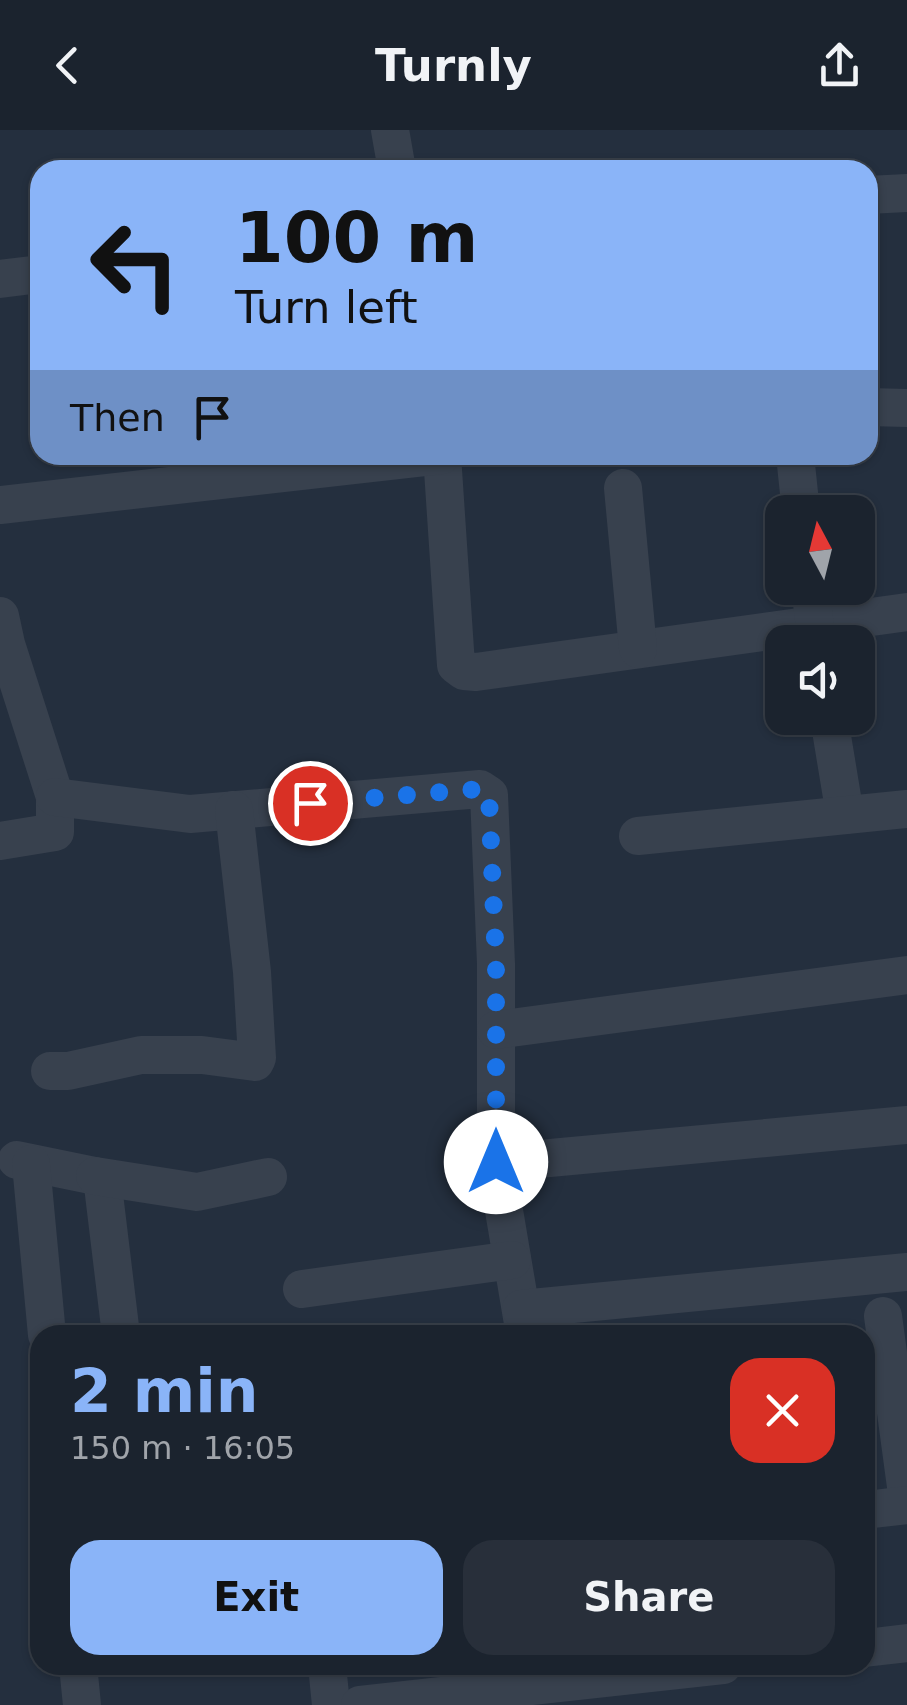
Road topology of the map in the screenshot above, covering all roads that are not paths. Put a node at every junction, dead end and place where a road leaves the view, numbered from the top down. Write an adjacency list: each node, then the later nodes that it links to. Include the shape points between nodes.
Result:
1 (390, 130): 2 (street)
2 (395, 160)
3 (907, 192): 4 (street)
4 (878, 195)
5 (30, 275): 6 (street)
6 (0, 279)
7 (878, 407): 8 (street)
8 (907, 408)
9 (354, 465): 14 (street)
10 (443, 465): 19 (street, via 456,665 476,672)
11 (795, 465): 13 (street)
12 (622, 488): 19 (street)
13 (799, 495)
14 (0, 505)
15 (907, 612): 16 (street)
16 (853, 625)
17 (2, 635): 21 (street)
18 (765, 638): 19 (street)
19 (638, 649)
20 (832, 735): 24 (street)
21 (55, 797): 23 (street, via 190,814); 26 (street, via 55,832)
22 (907, 809): 24 (street)
23 (234, 810): 28 (street, via 480,789 489,795); 29 (street, via 257,1058 250,1064 142,1055)
24 (845, 815): 25 (street)
25 (638, 836)
26 (0, 840)
27 (907, 975): 28 (street)
28 (496, 1030): 31 (street)
29 (50, 1072)
30 (907, 1125): 31 (street)
31 (496, 1162): 34 (street)
32 (96, 1176): 33 (street, via 197,1192); 39 (street, via 24,1162); 40 (street, via 103,1186)
33 (268, 1177)
34 (512, 1260): 36 (street); 38 (street)
35 (907, 1272): 38 (street)
36 (302, 1288)
37 (883, 1316): 41 (street)
38 (523, 1322)
39 (46, 1325)
40 (120, 1325)
41 (898, 1362): 42 (street)
42 (907, 1494)
43 (907, 1505): 44 (street)
44 (875, 1509)
45 (907, 1643): 46 (street)
46 (875, 1647)
47 (79, 1675): 50 (street)
48 (328, 1675): 51 (street)
49 (572, 1675): 52 (street)
50 (82, 1705)
51 (331, 1705)
52 (360, 1705)

